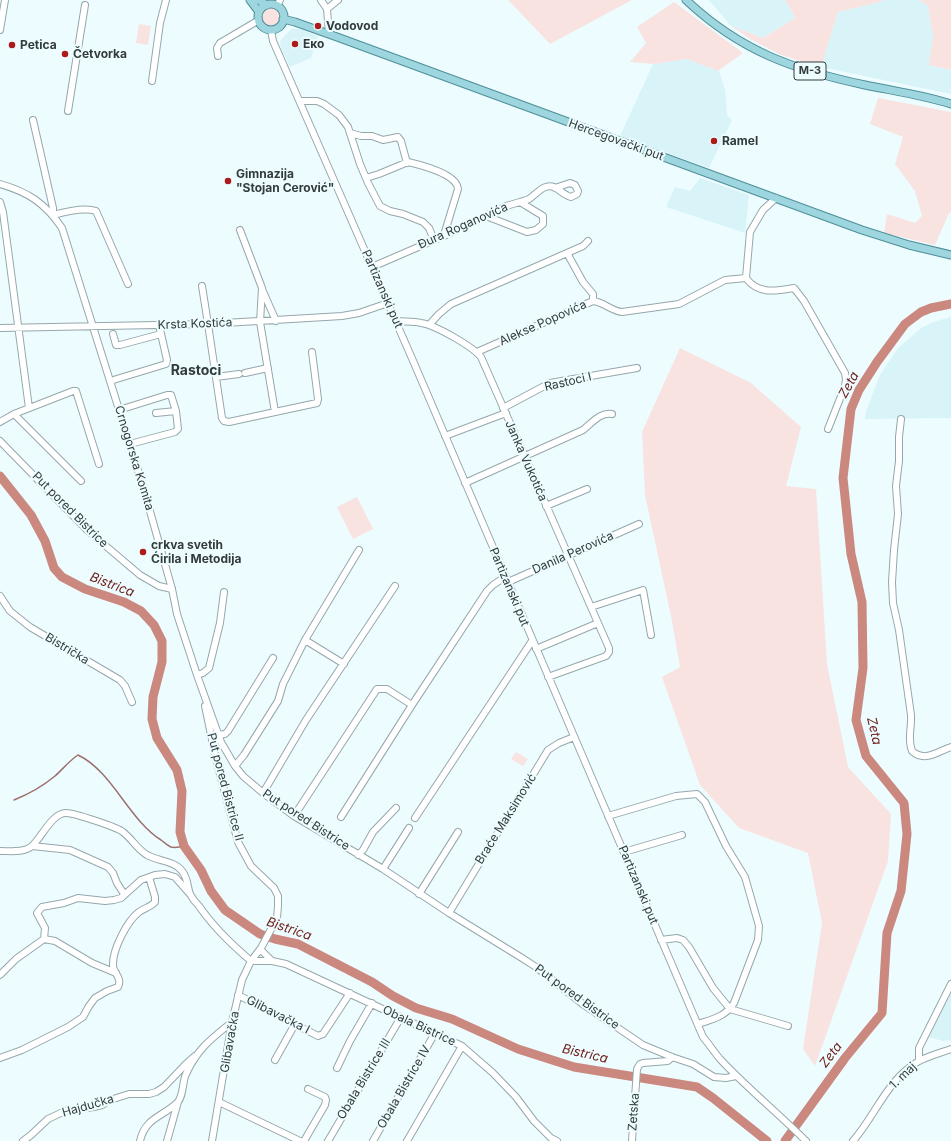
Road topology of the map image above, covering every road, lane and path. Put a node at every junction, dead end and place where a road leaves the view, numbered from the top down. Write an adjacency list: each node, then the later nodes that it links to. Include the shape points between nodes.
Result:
1 (5, 0): 15 (street)
2 (166, 0): 19 (street)
3 (250, 0): 12 (main road)
4 (258, 0): 10 (main road)
5 (321, 0): 11 (street)
6 (338, 0): 11 (street)
7 (686, 0): 21 (main road, M-3, via 734,38 780,62 816,73)
8 (278, 3): 10 (main road); 13 (main road)
9 (85, 5): 22 (street)
10 (267, 5): 12 (main road)
11 (327, 9): 17 (street)
12 (259, 12): 14 (main road)
13 (283, 19): 16 (main road, via 279,26); 17 (main road, Hercegovački put)
14 (258, 20): 16 (main road, via 263,27); 18 (street, via 220,43 217,48)
15 (0, 30)
16 (271, 30): 20 (street, Partizanski put, via 273,41)
17 (329, 34): 29 (main road, Hercegovački put)
18 (218, 56)
19 (152, 81)
20 (300, 101): 24 (street, via 317,101 330,107 339,115); 40 (street, Partizanski put)
21 (951, 104)
22 (68, 110)
23 (32, 120): 32 (street)
24 (350, 133): 25 (street, via 383,140 398,137); 26 (street)
25 (407, 163): 26 (street); 35 (street, via 448,176 458,185)
26 (366, 178): 36 (street, via 380,206 423,222)
27 (0, 184): 32 (street, via 20,190 44,206)
28 (555, 188): 31 (street, via 543,188 528,200)
29 (776, 198): 39 (main road, Hercegovački put, via 881,236); 41 (street, via 763,210 750,232)
30 (0, 202): 55 (street)
31 (520, 202): 33 (street, Đura Roganovića); 33 (street, Đura Roganovića, via 544,216 543,224 536,230 527,232)
32 (53, 216): 42 (street, via 62,212 91,209 96,211); 53 (street, Crnogorska Komita, via 62,228)
33 (486, 216): 35 (street, Đura Roganovića)
34 (240, 230): 44 (street)
35 (444, 235): 36 (street, Đura Roganovića)
36 (434, 240): 40 (street, Đura Roganovića)
37 (588, 241): 38 (street)
38 (567, 253): 45 (street, via 592,294); 52 (street, via 451,304)
39 (951, 255)
40 (372, 267): 46 (street, Partizanski put)
41 (746, 278): 45 (street, Alekse Popovića, via 725,280 679,304 622,312); 74 (street, via 767,291 794,288 845,373 845,386)
42 (128, 284)
43 (202, 286): 50 (street)
44 (262, 288): 47 (street); 48 (street)
45 (593, 301): 59 (street, Alekse Popovića)
46 (388, 302): 47 (street, Krsta Kostića, via 359,313 342,316); 49 (street, Partizanski put)
47 (276, 320): 48 (street, Krsta Kostića)
48 (260, 322): 50 (street, Krsta Kostića); 60 (street)
49 (396, 322): 52 (street, Janka Vukotića, via 420,322); 75 (street, Partizanski put)
50 (208, 324): 51 (street, Krsta Kostića); 62 (street)
51 (159, 325): 53 (street, Krsta Kostića); 57 (street)
52 (429, 325): 59 (street, Janka Vukotića)
53 (92, 327): 55 (street, Krsta Kostića); 63 (street, Crnogorska Komita)
54 (0, 328): 55 (street, Krsta Kostića)
55 (18, 329): 64 (street)
56 (113, 334): 57 (street, via 117,345)
57 (161, 334): 63 (street, via 166,364)
58 (312, 352): 68 (street, via 317,403)
59 (477, 352): 67 (street, Janka Vukotića, via 484,362)
60 (268, 368): 62 (street); 68 (street)
61 (637, 368): 67 (street, Rastoci I, via 550,383)
62 (216, 378): 68 (street, via 224,421)
63 (110, 381): 65 (street, Crnogorska Komita)
64 (29, 408): 70 (street); 79 (street, via 73,391 77,393)
65 (119, 410): 66 (street, via 168,395 172,396); 77 (street, Crnogorska Komita)
66 (176, 411): 69 (street); 77 (street, via 176,432)
67 (504, 411): 75 (street, Rastoci I); 78 (street, Janka Vukotića)
68 (275, 412)
69 (156, 413)
70 (14, 414): 73 (street); 80 (street)
71 (612, 414): 78 (street, via 607,413 583,430)
72 (901, 418): 109 (street, via 896,486 898,514 892,582 911,722 909,739 912,751 920,756 935,755)
73 (0, 422)
74 (828, 429)
75 (445, 436): 81 (street, Partizanski put)
76 (0, 441): 89 (street, Put pored Bistrice, via 87,530 140,575)
77 (130, 444): 89 (street, Crnogorska Komita)
78 (525, 457): 81 (street); 83 (street, Janka Vukotića)
79 (99, 464)
80 (81, 481)
81 (465, 483): 87 (street, Partizanski put)
82 (587, 489): 83 (street)
83 (546, 506): 86 (street, Janka Vukotića)
84 (639, 524): 86 (street, Danila Perovića)
85 (359, 550): 95 (street)
86 (568, 556): 87 (street, Danila Perovića); 92 (street, Janka Vukotića)
87 (506, 580): 96 (street, Partizanski put); 104 (street, Danila Perovića, via 493,585 487,591)
88 (395, 586): 99 (street)
89 (172, 590): 100 (street, Put pored Bistrice)
90 (224, 592): 100 (street, via 220,623 209,668)
91 (0, 596): 102 (street, Bistrička, via 10,611 30,627 120,680)
92 (591, 607): 93 (street, Janka Vukotića); 94 (street, via 643,590)
93 (598, 623): 97 (street); 101 (street, Janka Vukotića, via 609,648 606,656)
94 (651, 635)
95 (305, 640): 99 (street); 110 (street, via 283,684 278,701)
96 (532, 641): 97 (street, Partizanski put); 116 (street)
97 (536, 649): 101 (street, Partizanski put)
98 (273, 658): 105 (street, via 228,731)
99 (344, 664): 111 (street, via 306,720)
100 (197, 675): 103 (street, Put pored Bistrice)
101 (548, 677): 106 (street, Partizanski put)
102 (132, 702)
103 (206, 702): 105 (street, Put pored Bistrice); 108 (street, Put pored Bistrice II)
104 (412, 705): 113 (street, via 387,689 377,689); 115 (street, Danila Perovića)
105 (218, 735): 107 (street, Put pored Bistrice)
106 (574, 737): 114 (street, Partizanski put); 129 (street, Braće Maksimović, via 559,742 548,750)
107 (221, 742): 108 (street); 110 (street, Put pored Bistrice)
108 (212, 744): 132 (street, Put pored Bistrice II, via 238,842 251,866 274,888 278,896 277,918)
109 (951, 747)
110 (235, 766): 111 (street, Put pored Bistrice)
111 (263, 793): 113 (street, Put pored Bistrice)
112 (396, 808): 123 (street, via 373,832)
113 (294, 816): 123 (street, Put pored Bistrice)
114 (608, 816): 122 (street, Partizanski put); 141 (street, via 687,794 697,794 705,802 726,846 746,877 759,926 758,940)
115 (342, 817)
116 (415, 818)
117 (409, 828): 124 (street)
118 (458, 832): 128 (street)
119 (682, 836): 122 (street)
120 (32, 846): 121 (street, via 22,851); 126 (street, via 70,850 108,868); 127 (street, via 54,818 61,814 74,814 107,824 120,829 148,856 177,866 183,872)
121 (0, 851)
122 (624, 852): 131 (street, Partizanski put)
123 (358, 855): 124 (street, Put pored Bistrice)
124 (383, 869): 128 (street, Put pored Bistrice)
125 (149, 877): 126 (street); 127 (street, via 165,874 175,877); 135 (street, via 155,902 139,912 124,932 112,965)
126 (124, 894): 130 (street, via 121,898 109,901 78,898 42,907 37,913 44,928)
127 (190, 894): 133 (street, via 211,923)
128 (419, 894): 129 (street, Put pored Bistrice)
129 (449, 913): 152 (street, Put pored Bistrice, via 536,967 614,1026)
130 (44, 939): 135 (street, via 55,941 92,963); 136 (street, via 16,959)
131 (661, 940): 141 (street, via 683,940 713,988); 145 (street, Partizanski put)
132 (261, 948): 133 (street, Glibavačka); 134 (street)
133 (252, 961): 134 (street, Obala Bistrice); 139 (street, Glibavačka, via 242,980)
134 (272, 961): 138 (street, Obala Bistrice, via 286,964)
135 (116, 973): 151 (street, via 118,986 95,998 83,1017 56,1034)
136 (0, 975)
137 (951, 984): 154 (street, 1. maj, via 919,1048)
138 (350, 993): 140 (street, Obala Bistrice); 144 (street, Glibavačka I, via 323,1034 318,1036)
139 (238, 995): 143 (street, Glibavačka); 144 (street, Glibavačka I)
140 (372, 1004): 142 (street, Obala Bistrice); 155 (street)
141 (730, 1009): 145 (street, via 720,1017); 146 (street)
142 (401, 1017): 147 (street, Obala Bistrice); 166 (street, Obala Bistrice III)
143 (232, 1022): 150 (street); 159 (street, Glibavačka)
144 (295, 1024): 153 (street)
145 (698, 1024): 156 (street, Partizanski put, via 703,1037)
146 (788, 1026)
147 (435, 1033): 148 (street, Obala Bistrice); 167 (street, Obala Bistrice IV)
148 (462, 1046): 168 (street); 169 (street, Obala Bistrice, via 493,1073 534,1121)
149 (951, 1050): 154 (street)
150 (195, 1056): 158 (street, via 185,1076); 160 (street, Hajdučka, via 156,1092 129,1094 102,1105 65,1112 48,1119)
151 (0, 1058)
152 (672, 1058): 156 (street, Put pored Bistrice, via 692,1064 714,1077); 170 (street, Zetska, via 668,1061 643,1063 637,1069)
153 (275, 1060)
154 (919, 1062): 172 (street, 1. maj, via 893,1082)
155 (337, 1068)
156 (736, 1076): 171 (street, Partizanski put)
157 (308, 1088): 165 (street, via 326,1100)
158 (178, 1102): 161 (street, via 154,1118 142,1133); 162 (street)
159 (220, 1102): 163 (street, Glibavačka); 164 (street)
160 (22, 1141)
161 (140, 1141)
162 (167, 1141)
163 (212, 1141)
164 (300, 1141)
165 (304, 1141)
166 (328, 1141)
167 (373, 1141)
168 (407, 1141)
169 (557, 1141)
170 (632, 1141)
171 (806, 1141)
172 (853, 1141)

